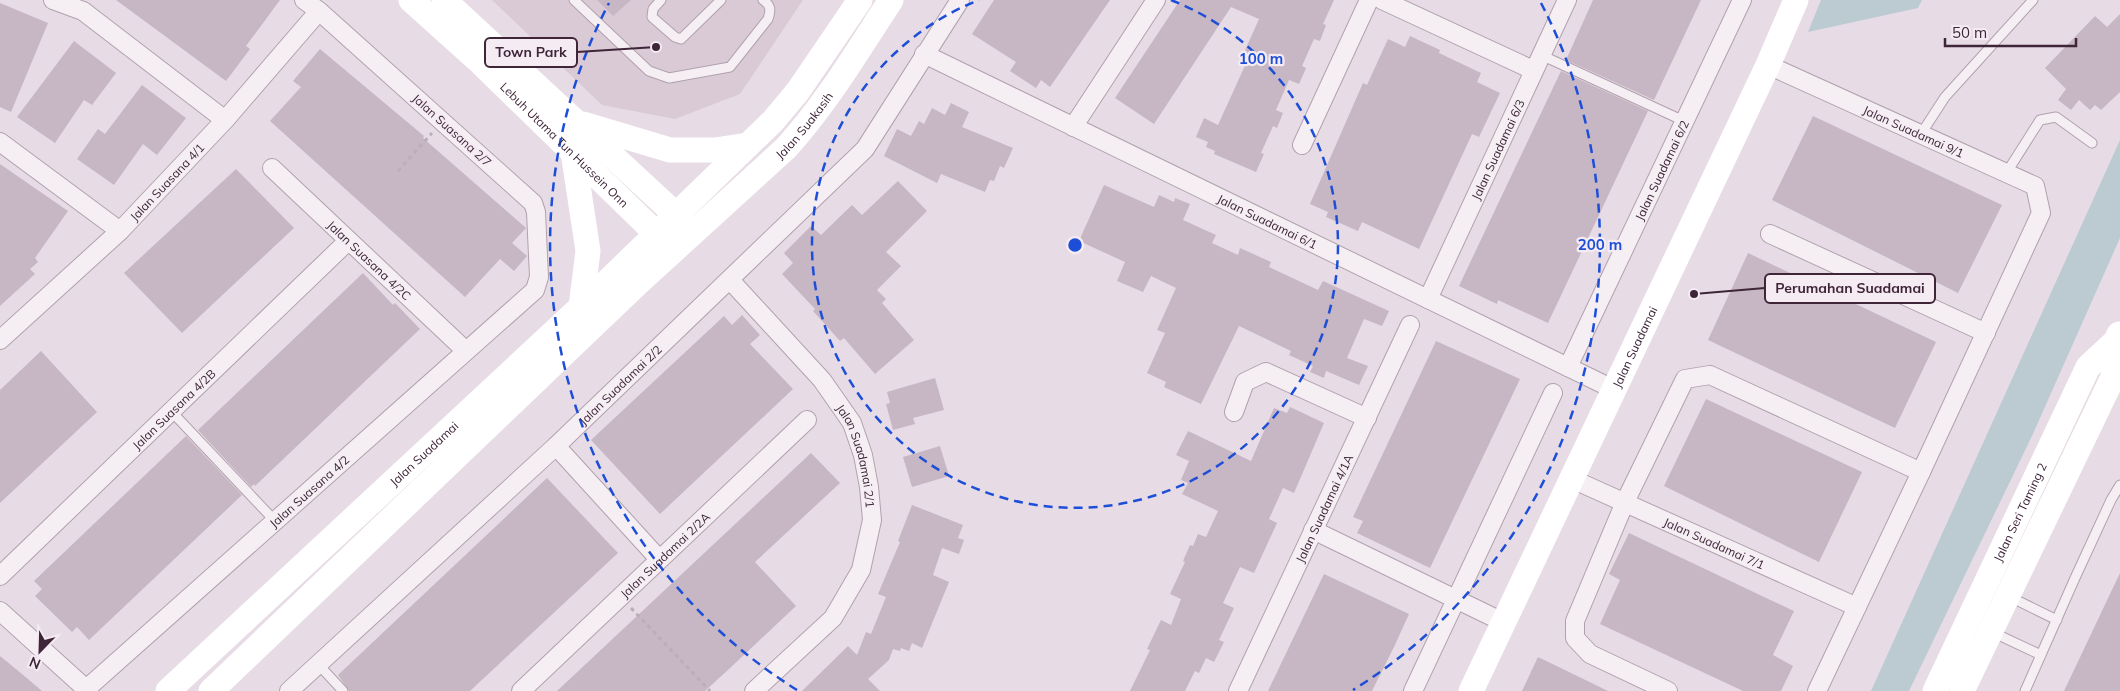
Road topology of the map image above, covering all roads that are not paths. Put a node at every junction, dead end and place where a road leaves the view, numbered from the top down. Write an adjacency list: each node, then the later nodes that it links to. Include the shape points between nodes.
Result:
1 (53, 0): 23 (street, via 83,11)
2 (304, 0): 19 (street, Jalan Suasana 2/7)
3 (411, 0): 32 (main road, Lebuh Utama Tun Hussein Onn)
4 (444, 0): 24 (main road, Lebuh Utama Tun Hussein Onn)
5 (574, 0): 8 (lane, via 649,71 669,78 730,67 768,18 771,10)
6 (661, 0): 7 (lane, via 653,9 652,17 681,39)
7 (721, 0)
8 (764, 0)
9 (860, 0): 30 (main road, Jalan Suakasih, via 798,91)
10 (892, 0): 35 (main road, Jalan Suakasih, via 808,124 786,148)
11 (960, 0): 20 (street)
12 (1156, 0): 26 (street)
13 (1369, 0): 31 (street)
14 (1382, 0): 21 (street)
15 (1567, 0): 21 (street, Jalan Suadamai 6/3)
16 (1742, 0): 25 (street, Jalan Suadamai 6/2)
17 (1796, 0): 22 (main road, Jalan Suadamai)
18 (2033, 0): 27 (lane, via 1944,97)
19 (319, 10): 23 (street, Jalan Suasana 4/1); 41 (street, Jalan Suasana 2/7, via 533,203 539,277)
20 (924, 54): 26 (street, Jalan Suadamai 6/1); 40 (street, Jalan Suadamai 2/2, via 865,149)
21 (1537, 62): 25 (lane); 42 (street, Jalan Suadamai 6/3)
22 (1768, 65): 27 (street, Jalan Suadamai 9/1); 50 (main road, Jalan Suadamai)
23 (225, 120): 36 (street, Jalan Suasana 4/1)
24 (574, 120): 30 (main road, via 670,150 715,150); 35 (main road, Lebuh Utama Tun Hussein Onn)
25 (1684, 121): 49 (street, Jalan Suadamai 6/2)
26 (1072, 127): 42 (street, Jalan Suadamai 6/1)
27 (1921, 134): 34 (street, Jalan Suadamai 9/1)
28 (0, 142): 36 (street)
29 (2092, 142): 34 (lane, via 2056,117 2040,120)
30 (748, 145): 35 (main road, Jalan Suakasih)
31 (1302, 145)
32 (573, 152): 39 (main road, Lebuh Utama Tun Hussein Onn); 43 (main road, via 588,251)
33 (272, 168): 38 (street, Jalan Suasana 4/2C)
34 (2007, 172): 45 (street, Jalan Suadamai 9/1, via 2036,186 2041,213)
35 (686, 223): 39 (main road, Jalan Suadamai)
36 (120, 231): 47 (street, Jalan Suasana 4/1)
37 (1770, 234): 45 (street)
38 (348, 241): 48 (street, Jalan Suasana 4/2C); 52 (street, Jalan Suasana 4/2B)
39 (665, 242): 43 (main road, Jalan Suadamai); 76 (main road, Jalan Suadamai, via 490,422)
40 (730, 280): 56 (street, Jalan Suadamai 2/2); 80 (street, Jalan Suadamai 2/1, via 822,380 852,423 869,487 872,520 861,570 833,618)
41 (535, 290): 48 (street, Jalan Suasana 4/2)
42 (1428, 299): 49 (street, Jalan Suadamai 6/1)
43 (581, 307): 75 (main road, Jalan Suadamai)
44 (1410, 325): 54 (street, Jalan Suadamai 4/1A)
45 (1986, 333): 57 (street)
46 (2118, 336): 65 (main road, Jalan Seri Taming 2, via 2113,377)
47 (0, 340)
48 (466, 350): 61 (street, Jalan Suasana 4/2)
49 (1568, 367): 50 (street, Jalan Suadamai 6/1)
50 (1613, 389): 58 (main road, Jalan Suadamai)
51 (1553, 393): 66 (street)
52 (171, 411): 61 (lane); 64 (street, Jalan Suasana 4/2B)
53 (1234, 412): 54 (street, via 1245,382 1266,372)
54 (1367, 418): 62 (street, Jalan Suadamai 4/1A)
55 (807, 420): 63 (street, Jalan Suadamai 2/2A)
56 (556, 446): 63 (street); 73 (street, Jalan Suadamai 2/2)
57 (1921, 472): 60 (street, via 1710,375 1686,379); 67 (street)
58 (1572, 479): 60 (street, Jalan Suadamai 7/1); 70 (main road, Jalan Suadamai)
59 (2120, 485): 69 (lane)
60 (1625, 502): 67 (street, Jalan Suadamai 7/1); 84 (street, via 1575,621 1575,638 1590,654)
61 (275, 521): 74 (street, Jalan Suasana 4/2)
62 (1313, 530): 66 (street); 81 (street, Jalan Suadamai 4/1A)
63 (659, 559): 79 (street, Jalan Suadamai 2/2A)
64 (0, 576)
65 (1997, 591): 69 (lane); 71 (main road, Jalan Seri Taming 2)
66 (1456, 599): 70 (street); 82 (street)
67 (1857, 607): 85 (street)
68 (0, 611): 74 (street)
69 (2057, 620): 72 (lane)
70 (1503, 622): 83 (main road, Jalan Suadamai)
71 (1980, 627): 72 (lane); 86 (main road, Jalan Seri Taming 2); 87 (main road, Jalan Seri Taming 2)
72 (2041, 655): 88 (lane)
73 (318, 664): 77 (street, Jalan Suadamai 2/2); 78 (lane)
74 (85, 690)
75 (168, 691)
76 (211, 691)
77 (289, 691)
78 (343, 691)
79 (521, 691)
80 (754, 691)
81 (1238, 691)
82 (1413, 691)
83 (1471, 691)
84 (1668, 691)
85 (1817, 691)
86 (1935, 691)
87 (1962, 691)
88 (2025, 691)

